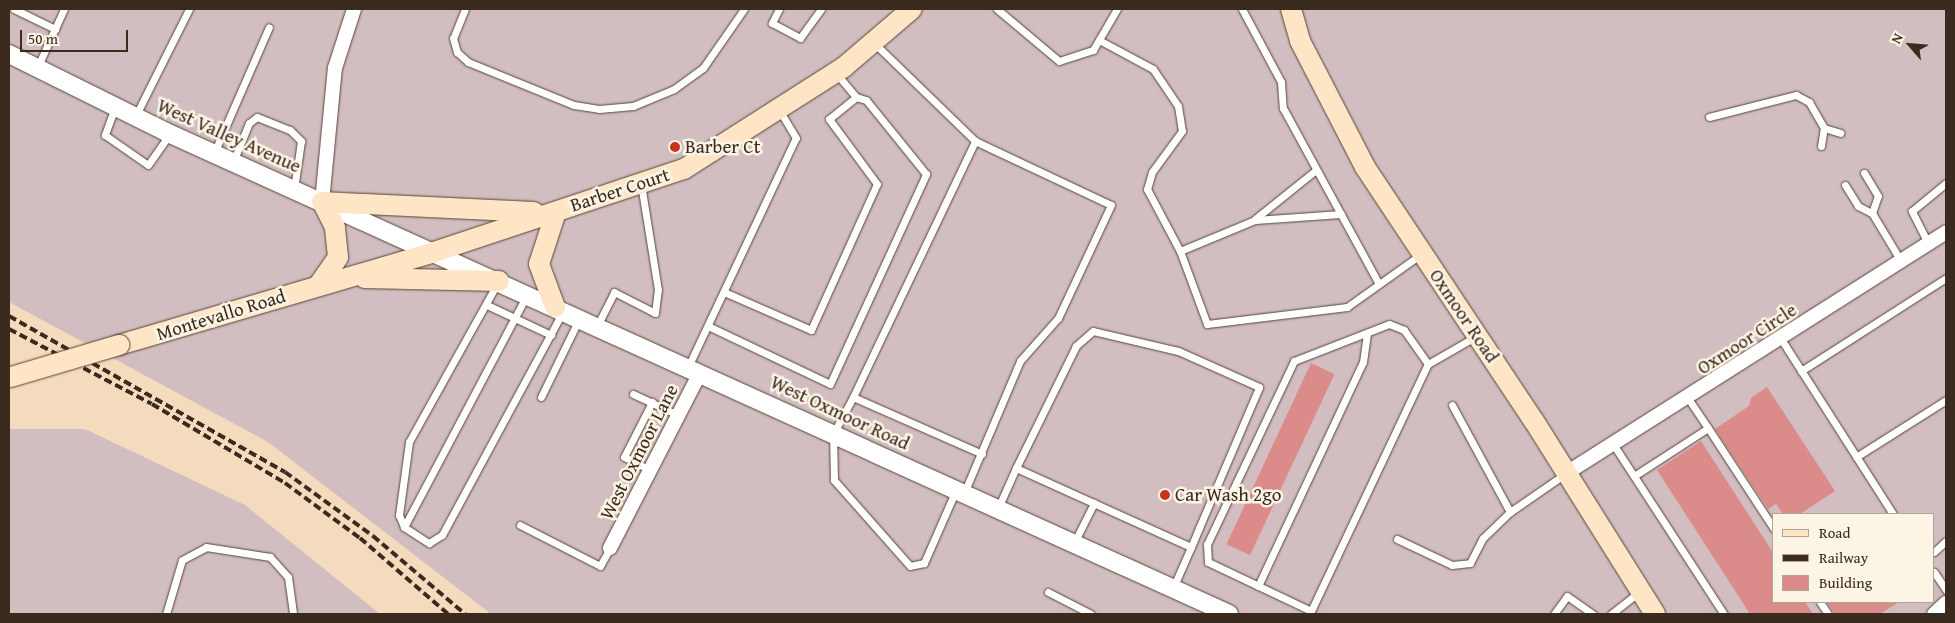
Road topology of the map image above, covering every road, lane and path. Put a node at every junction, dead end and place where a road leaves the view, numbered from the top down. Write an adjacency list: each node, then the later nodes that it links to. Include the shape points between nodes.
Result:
1 (14, 9): 15 (lane)
2 (64, 9): 15 (lane)
3 (189, 9): 24 (lane)
4 (354, 9): 39 (street, via 335,68)
5 (464, 9): 6 (lane, via 453,38 457,52 468,62 574,105 599,109 633,106 674,89 704,68)
6 (744, 9)
7 (779, 9): 8 (lane, via 772,23 800,38)
8 (821, 9)
9 (912, 9): 17 (main road, Barber Court)
10 (997, 9): 16 (lane, via 1059,61 1094,50)
11 (1117, 9): 16 (lane)
12 (1242, 9): 33 (lane, via 1281,82 1282,108)
13 (1291, 9): 48 (main road, Oxmoor Road, via 1300,41 1335,114)
14 (269, 26): 31 (lane)
15 (55, 29): 19 (lane)
16 (1099, 40): 46 (lane, via 1153,69 1178,106 1182,131 1152,172 1147,189)
17 (873, 42): 20 (main road, Barber Court); 29 (lane)
18 (9, 54): 19 (street, West Valley Avenue)
19 (37, 68): 22 (street, West Valley Avenue)
20 (835, 72): 21 (lane); 23 (main road, Barber Court)
21 (856, 97): 55 (lane, via 829,119 877,184 811,330); 62 (lane, via 866,100 926,174 830,384)
22 (115, 107): 24 (street, West Valley Avenue); 28 (lane, via 105,135 148,165)
23 (778, 109): 36 (main road, Barber Court, via 684,169); 55 (lane, via 796,138)
24 (135, 117): 28 (street, West Valley Avenue)
25 (1709, 117): 26 (lane, via 1796,95 1809,102)
26 (1824, 128): 27 (lane); 30 (lane)
27 (1840, 133)
28 (170, 134): 31 (street, West Valley Avenue)
29 (975, 142): 73 (lane); 82 (lane, via 1111,205 1058,318 1020,360)
30 (1820, 146)
31 (214, 154): 32 (street, West Valley Avenue)
32 (233, 162): 38 (street, West Valley Avenue); 38 (lane, via 249,122 257,117 290,130 301,141)
33 (1316, 170): 42 (lane); 43 (lane)
34 (1864, 173): 41 (lane, via 1878,196)
35 (1946, 183): 45 (lane, via 1912,210)
36 (641, 184): 40 (main road, Barber Court); 61 (lane, via 658,290 655,313 614,292)
37 (1846, 185): 41 (lane, via 1858,206)
38 (294, 189): 39 (street, West Valley Avenue)
39 (322, 202): 40 (main road, via 504,213); 47 (street, West Valley Avenue); 54 (main road, via 335,227 338,250 333,267)
40 (556, 212): 47 (main road, Barber Court); 58 (main road, via 538,264)
41 (1872, 213): 49 (lane)
42 (1341, 214): 43 (lane); 53 (lane)
43 (1255, 220): 46 (lane)
44 (1946, 232): 45 (street, Oxmoor Circle)
45 (1928, 243): 49 (street, Oxmoor Circle)
46 (1180, 251): 53 (lane, via 1207,324 1347,307)
47 (434, 252): 50 (main road, Montevallo Road); 52 (street, West Oxmoor Road)
48 (1423, 254): 53 (lane); 65 (main road, Oxmoor Road)
49 (1901, 261): 66 (street, Oxmoor Circle)
50 (346, 278): 52 (main road); 54 (main road, Montevallo Road)
51 (1946, 278): 69 (lane)
52 (499, 282): 56 (street, West Oxmoor Road); 57 (lane)
53 (1378, 284)
54 (318, 286): 70 (main road, Montevallo Road, bridge)
55 (724, 292): 62 (lane)
56 (527, 294): 58 (street, West Oxmoor Road); 60 (lane)
57 (487, 305): 60 (lane); 95 (lane, via 409,442 399,515)
58 (559, 309): 59 (street, West Oxmoor Road); 64 (lane)
59 (579, 318): 61 (street, West Oxmoor Road); 72 (lane)
60 (515, 319): 64 (lane); 95 (lane)
61 (597, 326): 68 (street, West Oxmoor Road)
62 (708, 326): 68 (lane)
63 (1367, 334): 67 (lane, via 1388,324 1404,330); 103 (lane, via 1363,362); 103 (lane, via 1294,360 1207,544 1208,562)
64 (550, 335): 95 (lane, via 437,542 429,543)
65 (1477, 336): 67 (lane); 86 (main road, Oxmoor Road)
66 (1781, 339): 69 (lane); 74 (street, Oxmoor Circle)
67 (1428, 364): 103 (lane, via 1311,611)
68 (694, 370): 78 (street, West Oxmoor Lane); 80 (street, West Oxmoor Road)
69 (1801, 371): 83 (lane)
70 (10, 377)
71 (633, 394): 76 (lane)
72 (541, 397)
73 (853, 397): 80 (lane); 82 (lane)
74 (1688, 398): 79 (lane); 81 (street, Oxmoor Circle)
75 (1946, 400): 83 (lane)
76 (652, 402): 78 (lane); 85 (lane, via 624,457)
77 (1452, 405): 91 (lane)
78 (678, 415): 85 (street, West Oxmoor Lane)
79 (1708, 428): 87 (lane); 94 (lane)
80 (833, 434): 88 (street, West Oxmoor Road); 88 (lane, via 834,480 910,566 924,563)
81 (1613, 444): 86 (street, Oxmoor Circle); 87 (lane)
82 (982, 454): 88 (lane)
83 (1856, 457): 92 (lane)
84 (1016, 468): 89 (lane); 90 (lane); 99 (lane, via 1076,346 1093,331 1178,351 1259,387)
85 (650, 470): 100 (street, West Oxmoor Lane)
86 (1565, 474): 91 (lane); 106 (main road, Oxmoor Road)
87 (1634, 476): 118 (lane)
88 (960, 491): 90 (street, West Oxmoor Road)
89 (1094, 503): 98 (lane); 99 (lane)
90 (998, 508): 98 (street, West Oxmoor Road)
91 (1510, 512): 96 (lane, via 1483,538 1470,563 1452,565)
92 (1892, 513)
93 (520, 525): 100 (lane, via 600,566)
94 (1772, 526)
95 (404, 527)
96 (1397, 539)
97 (1946, 540): 101 (lane)
98 (1074, 544): 104 (street, West Oxmoor Road)
99 (1191, 546): 104 (lane)
100 (610, 548)
101 (1935, 551)
102 (1935, 574): 105 (lane)
103 (1258, 586)
104 (1172, 588): 113 (street, West Oxmoor Road)
105 (1946, 590)
106 (1640, 591): 116 (lane); 117 (main road, Oxmoor Road)
107 (1048, 592): 112 (lane)
108 (1821, 603): 119 (lane)
109 (1946, 603): 120 (street)
110 (166, 614): 111 (lane, via 182,560 206,547 270,557 288,577)
111 (293, 614)
112 (1091, 614)
113 (1229, 614)
114 (1554, 614): 115 (lane, via 1567,596)
115 (1593, 614)
116 (1611, 614)
117 (1655, 614)
118 (1724, 614)
119 (1828, 614)
120 (1934, 614)

